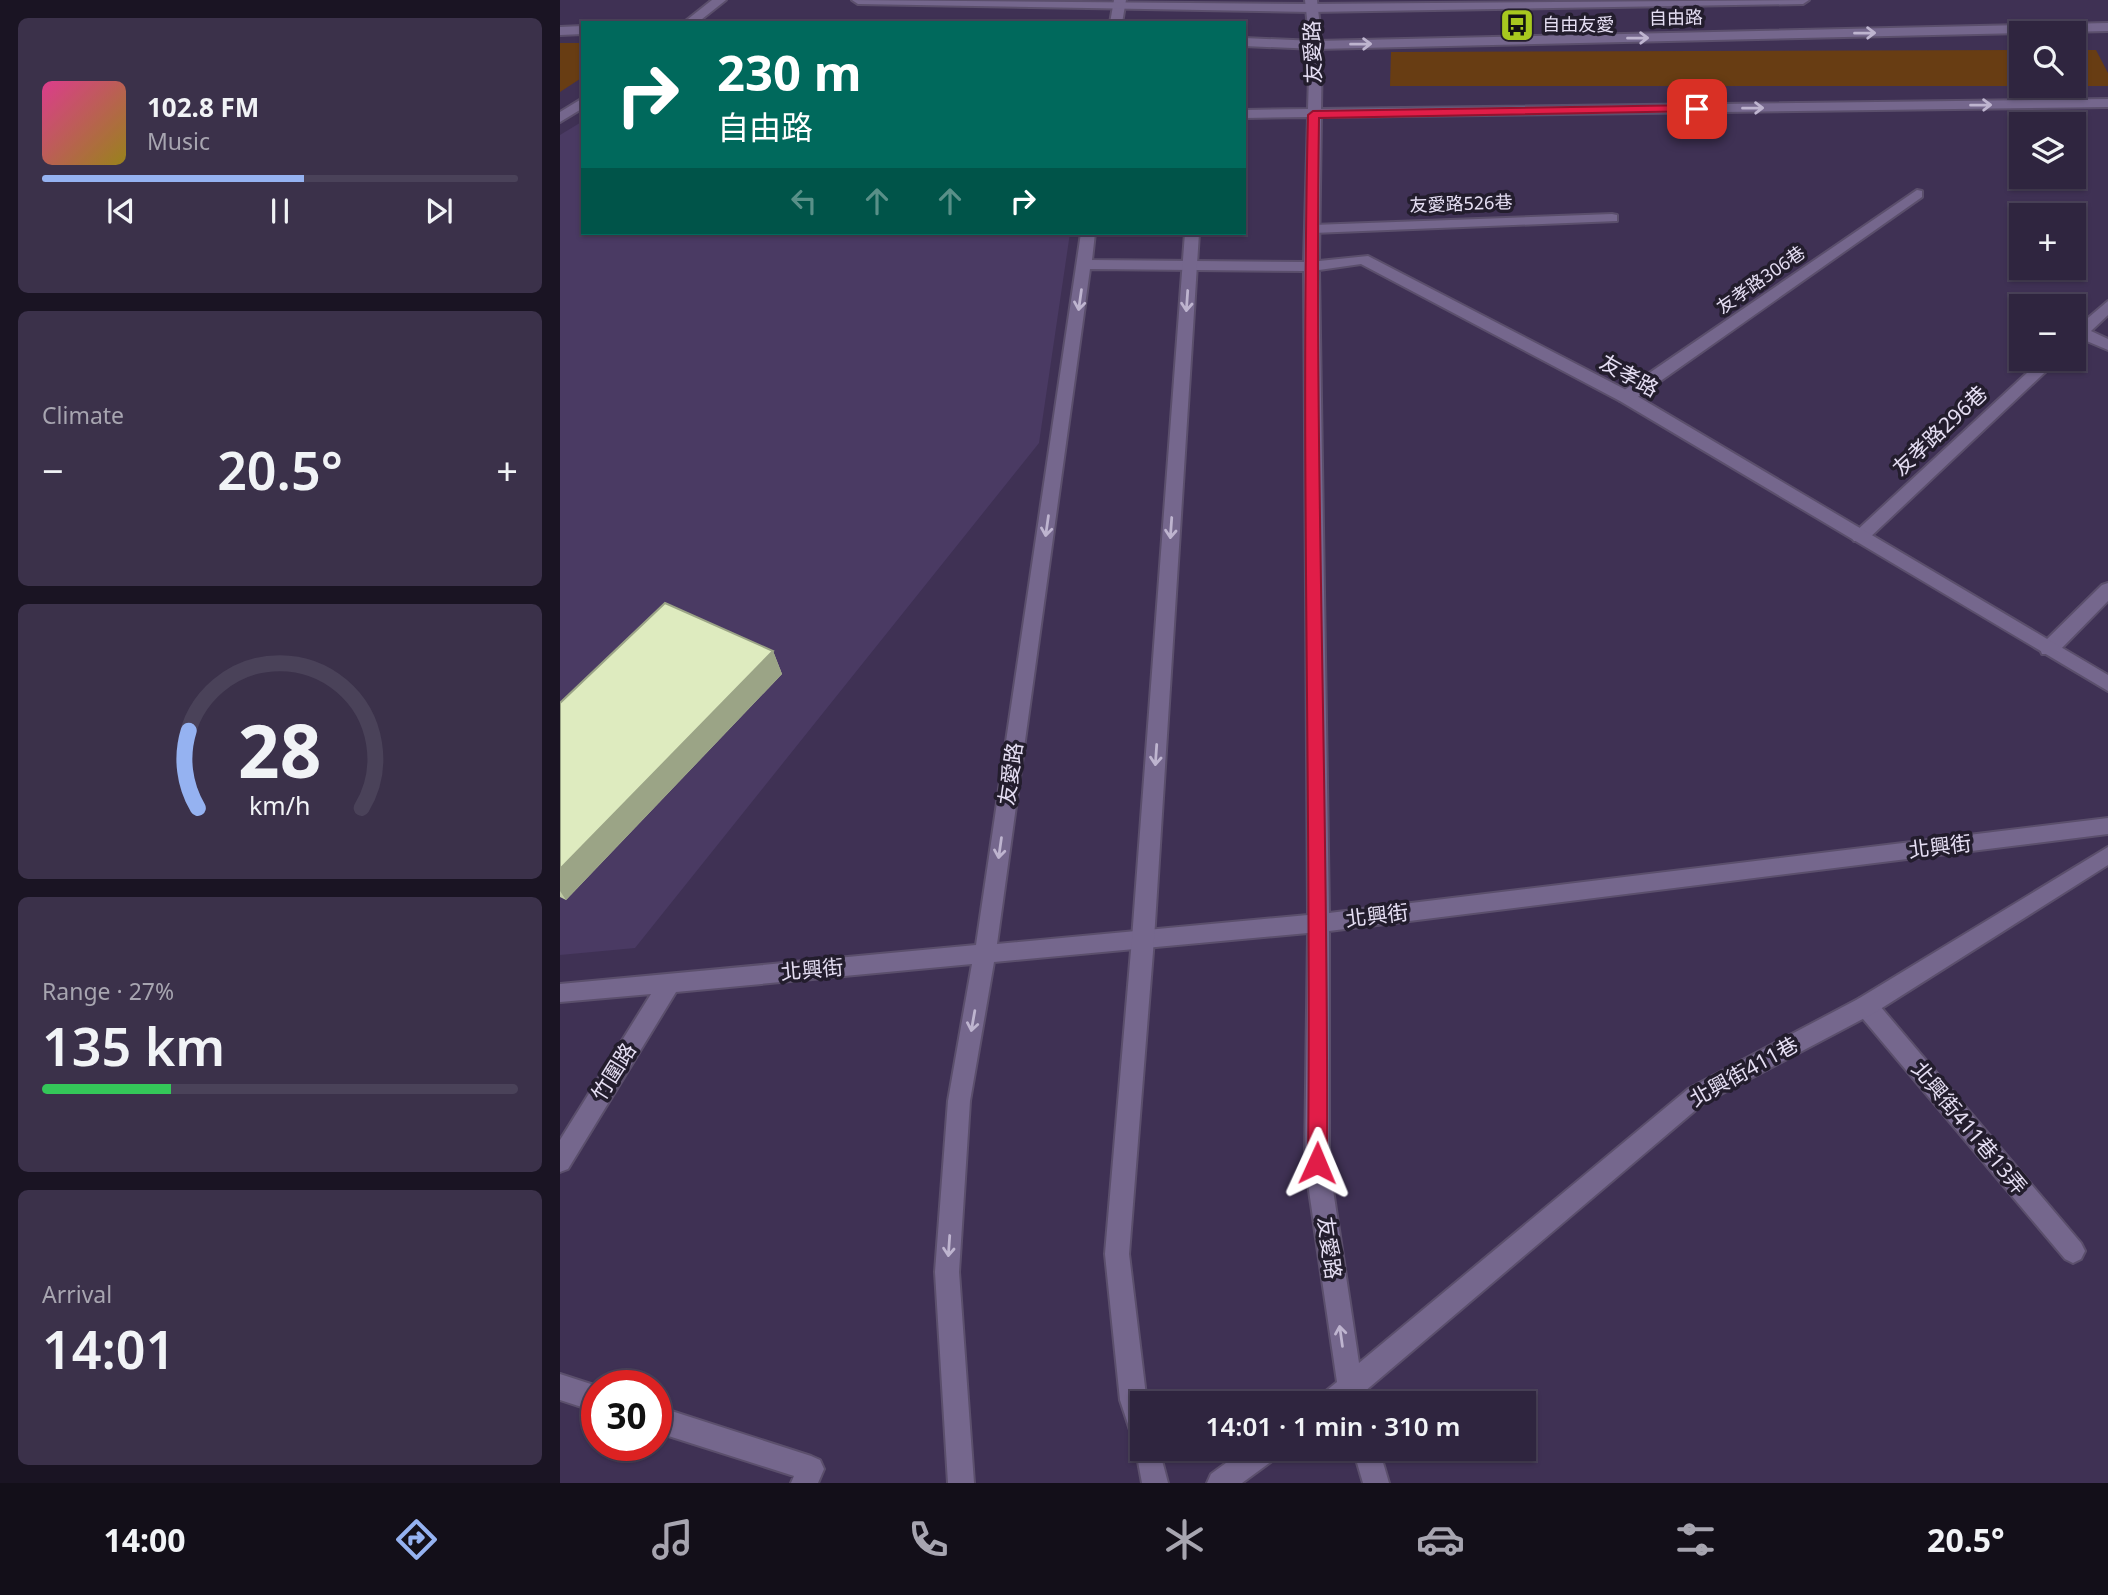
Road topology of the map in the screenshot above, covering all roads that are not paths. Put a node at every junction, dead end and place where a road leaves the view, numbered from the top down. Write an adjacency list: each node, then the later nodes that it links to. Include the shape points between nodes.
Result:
1 (720, 0): 7 (street)
2 (859, 0): 4 (street, 自由路)
3 (1803, 0): 6 (street, 自由路)
4 (1119, 2): 5 (street, 自由路); 8 (street)
5 (1215, 4): 6 (street, 自由路)
6 (1311, 4): 13 (street, 友愛路)
7 (692, 21)
8 (1116, 21)
9 (2108, 27): 13 (street, 自由路, one-way to 9)
10 (560, 30): 11 (street)
11 (581, 30)
12 (1246, 42): 13 (street, 自由路)
13 (1317, 46): 18 (street, 友愛路)
14 (2108, 103): 18 (street, one-way to 14)
15 (581, 105): 16 (street); 19 (street)
16 (560, 106)
17 (1246, 114): 18 (street)
18 (1313, 115): 22 (street, 友愛路)
19 (560, 118)
20 (1917, 194): 33 (street, 友孝路306巷)
21 (1612, 218): 22 (street, 友愛路526巷)
22 (1312, 229): 27 (street, 友愛路)
23 (1088, 235): 25 (street, 友愛路)
24 (1192, 235): 26 (street)
25 (1085, 264): 26 (street, 友孝路); 42 (street, 友愛路, one-way to 42)
26 (1189, 264): 27 (street, 友孝路); 41 (street, one-way to 41)
27 (1311, 267): 33 (street, 友孝路, via 1363,259); 40 (street, 友愛路)
28 (2108, 306): 29 (lane)
29 (2086, 327)
30 (2086, 338): 31 (street)
31 (2108, 345)
32 (2038, 371): 34 (street, 友孝路296巷)
33 (1626, 397): 34 (street, 友孝路)
34 (1860, 537): 36 (street, 友孝路)
35 (2108, 590): 36 (street)
36 (2049, 649): 37 (street, 友孝路)
37 (2108, 684)
38 (2108, 827): 40 (street, 北興街)
39 (2108, 855): 45 (street, 北興街411巷)
40 (1320, 923): 41 (street, 北興街); 50 (street, 友愛路, one-way to 40, via 1317,1163)
41 (1143, 939): 42 (street, 北興街); 49 (street, via 1117,1254)
42 (985, 953): 43 (street, 北興街); 58 (street, 友愛路, one-way to 58, via 959,1101 947,1272)
43 (669, 984): 44 (street, 北興街); 46 (street, 竹圍路)
44 (560, 993)
45 (1866, 1006): 47 (street, 北興街411巷13弄); 51 (street, 北興街411巷, via 1696,1096)
46 (560, 1161)
47 (2073, 1251)
48 (560, 1387): 52 (street)
49 (1132, 1391)
50 (1343, 1391)
51 (1353, 1391)
52 (581, 1394)
53 (672, 1424): 57 (street, via 811,1469)
54 (1149, 1461): 59 (street)
55 (1250, 1461): 60 (street)
56 (1370, 1461): 61 (street)
57 (804, 1483)
58 (961, 1483)
59 (1155, 1483)
60 (1220, 1483)
61 (1376, 1483)

